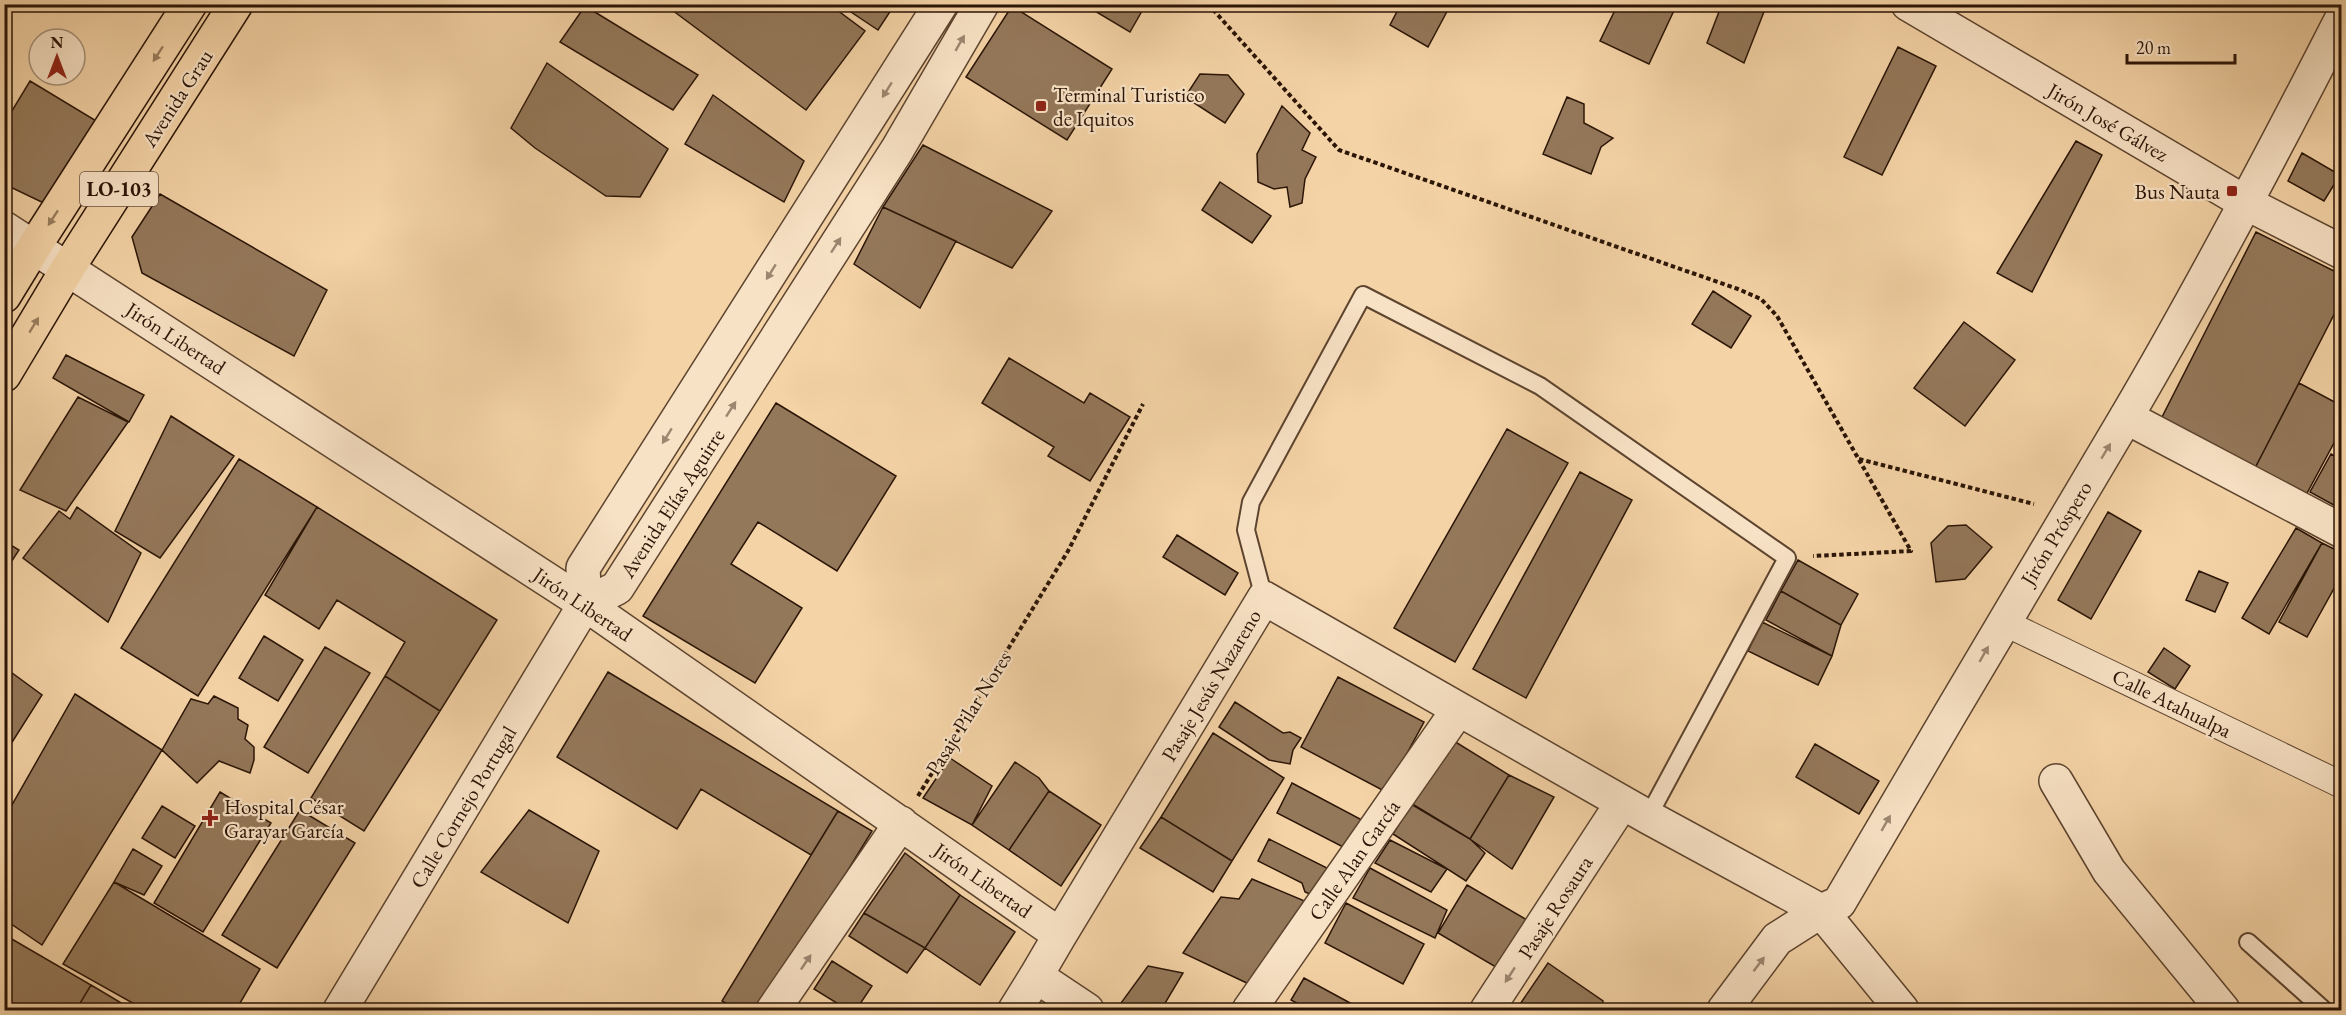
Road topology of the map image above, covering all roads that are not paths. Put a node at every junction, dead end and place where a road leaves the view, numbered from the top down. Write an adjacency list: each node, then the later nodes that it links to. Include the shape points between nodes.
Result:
1 (190, 4): 11 (main road, Avenida Grau / LO-103, one-way to 11)
2 (237, 4): 13 (main road, Avenida Grau / LO-103)
3 (941, 4): 7 (street, Avenida Elías Aguirre)
4 (982, 4): 8 (street, Avenida Elías Aguirre, one-way to 4)
5 (1908, 4): 9 (street, Jirón José Gálvez)
6 (2342, 18): 9 (street, Jirón Próspero)
7 (909, 56): 8 (street); 19 (street, Avenida Elías Aguirre, one-way to 19, via 583,568)
8 (942, 75): 19 (street, Avenida Elías Aguirre, one-way to 8, via 617,588)
9 (2246, 202): 12 (street, Jirón José Gálvez); 16 (street, Jirón Próspero)
10 (4, 228): 11 (street, Jirón Libertad)
11 (34, 247): 13 (street, Jirón Libertad); 14 (main road, Avenida Grau / LO-103)
12 (2342, 252)
13 (68, 268): 15 (main road, Avenida Grau / LO-103, one-way to 13); 19 (street, Jirón Libertad)
14 (4, 297)
15 (4, 375)
16 (2126, 417): 17 (street); 20 (street, Jirón Próspero, one-way to 16)
17 (2342, 531)
18 (1264, 598): 21 (street); 24 (lane, Pasaje Jesús Nazareno, via 1246,530 1251,502 1363,295 1540,386 1787,558); 27 (street, Pasaje Jesús Nazareno)
19 (585, 604): 25 (street, Jirón Libertad); 30 (street, Calle Cornejo Portugal)
20 (2003, 622): 23 (street, Calle Atahualpa); 26 (street, Jirón Próspero, one-way to 20, via 1839,903)
21 (1458, 710): 24 (street); 34 (street, Calle Alan García)
22 (2056, 780): 38 (street, via 2109,871)
23 (2342, 785)
24 (1635, 810): 26 (street); 35 (street, Pasaje Rosaura, one-way to 35)
25 (901, 823): 27 (street, Jirón Libertad); 31 (street, one-way to 25)
26 (1821, 911): 36 (street, Jirón Próspero, one-way to 26, via 1777,939); 37 (street)
27 (1060, 935): 29 (street)
28 (2248, 942): 39 (lane)
29 (1036, 976): 32 (street); 33 (street)
30 (340, 1011)
31 (773, 1011)
32 (1016, 1011)
33 (1087, 1011)
34 (1249, 1011)
35 (1487, 1011)
36 (1724, 1011)
37 (1902, 1011)
38 (2223, 1011)
39 (2324, 1011)

